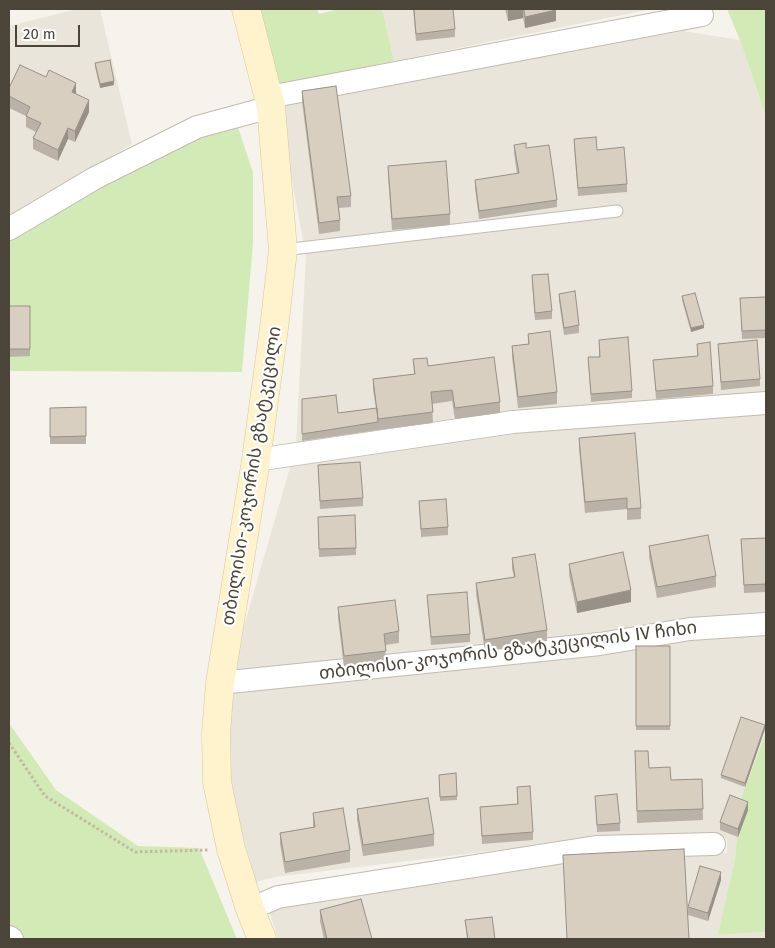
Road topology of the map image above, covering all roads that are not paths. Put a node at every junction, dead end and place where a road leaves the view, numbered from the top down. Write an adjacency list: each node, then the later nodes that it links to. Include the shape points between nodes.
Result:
1 (246, 9): 3 (main road, თბილისი-კოჯორის გზატკეცილი)
2 (702, 15): 3 (street)
3 (270, 102): 5 (street, via 197,127 96,178); 6 (main road, თბილისი-კოჯორის გზატკეცილი)
4 (617, 211): 6 (lane)
5 (9, 229)
6 (283, 250): 8 (main road, თბილისი-კოჯორის გზატკეცილი)
7 (766, 404): 8 (street, via 513,422)
8 (256, 460): 10 (main road, თბილისი-კოჯორის გზატკეცილი)
9 (766, 624): 10 (street, თბილისი-კოჯორის გზატკეცილის IV ჩიხი, via 690,629 600,644)
10 (220, 683): 12 (main road, თბილისი-კოჯორის გზატკეცილი, via 217,782 231,849)
11 (714, 844): 12 (street, via 596,847 278,897)
12 (250, 909): 13 (main road, თბილისი-კოჯორის გზატკეცილი)
13 (262, 939)

